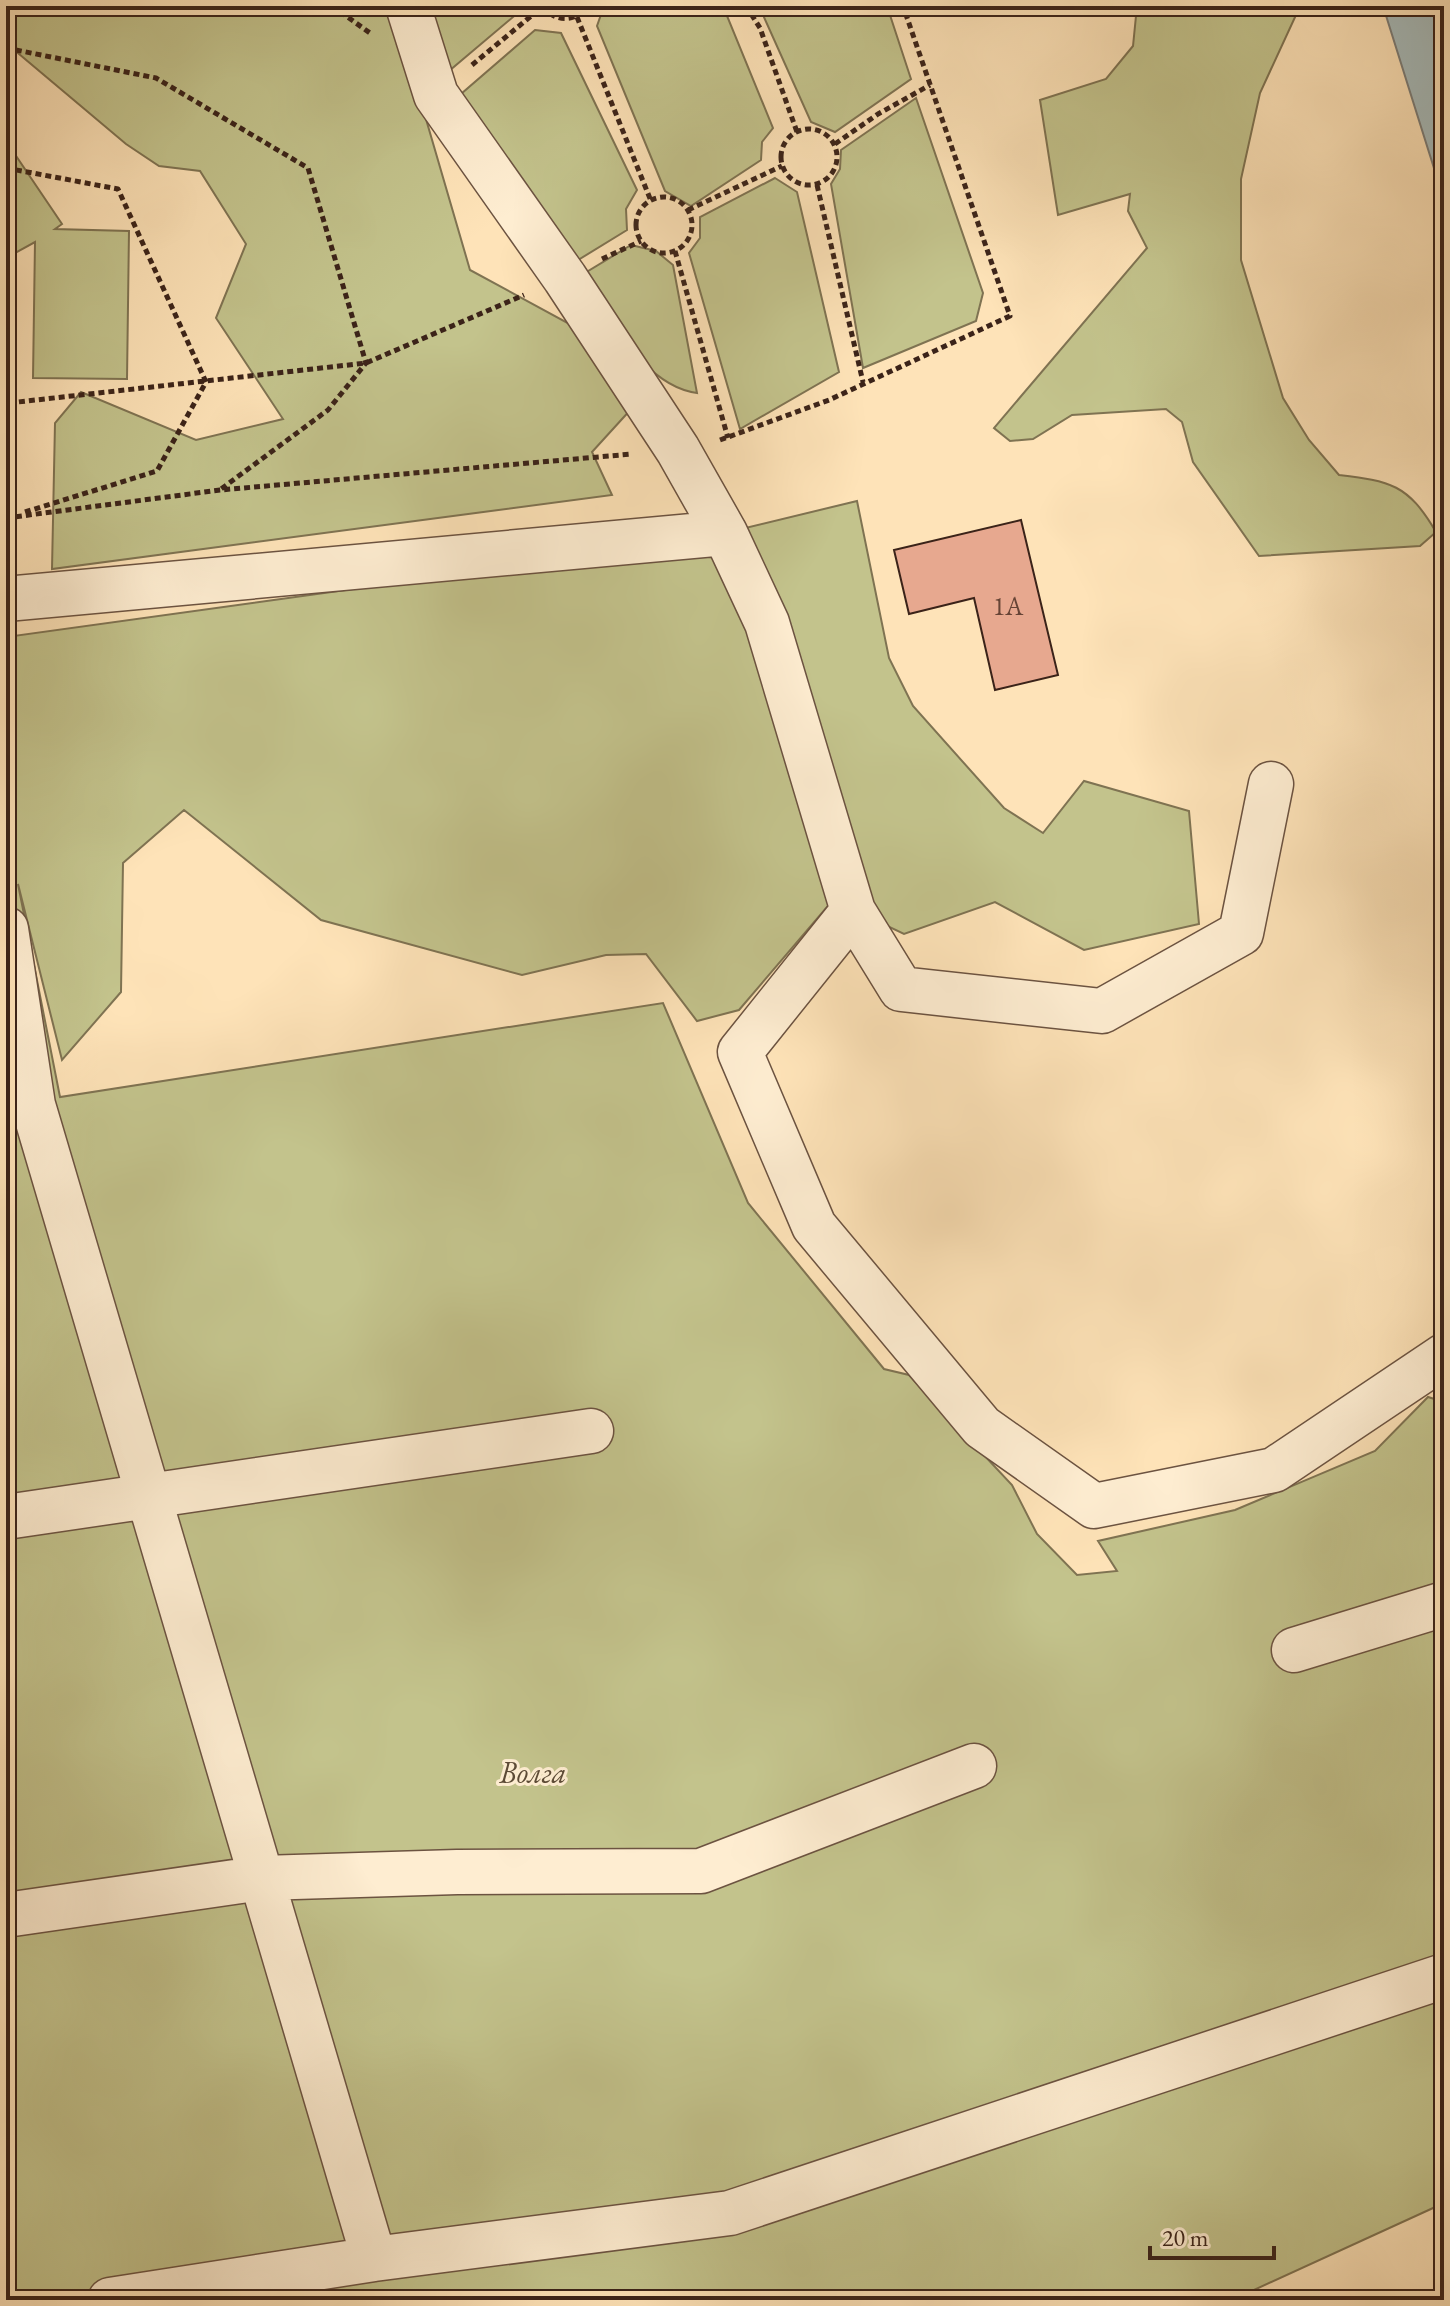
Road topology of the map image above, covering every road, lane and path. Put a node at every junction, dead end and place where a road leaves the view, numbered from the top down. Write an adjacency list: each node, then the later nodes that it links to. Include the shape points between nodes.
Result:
1 (408, 6): 9 (lane)
2 (542, 6): 6 (path, via 558,18); 9 (path)
3 (588, 6): 6 (path)
4 (746, 6): 10 (path, via 760,28)
5 (903, 6): 8 (path)
6 (577, 17): 16 (path)
7 (6, 48): 21 (path, via 156,78 308,168)
8 (930, 85): 11 (path); 23 (path, via 1010,316)
9 (436, 95): 20 (lane)
10 (797, 132): 11 (path, via 823,132); 13 (path, via 781,153)
11 (835, 144): 15 (path, via 833,173)
12 (6, 150): 14 (path)
13 (782, 166): 15 (path, via 793,180); 17 (path)
14 (7, 168): 22 (path, via 118,189); 24 (path)
15 (817, 185): 23 (path)
16 (651, 201): 17 (path, via 672,198); 18 (path, via 639,214)
17 (688, 210): 19 (path, via 692,229)
18 (641, 241): 19 (path, via 656,252); 20 (path)
19 (675, 251): 25 (path)
20 (565, 278): 21 (path); 26 (lane)
21 (366, 363): 22 (path); 27 (path, via 328,410)
22 (206, 382): 24 (path); 28 (path, via 157,471)
23 (863, 382): 25 (path)
24 (9, 403): 28 (path)
25 (728, 438): 26 (path)
26 (678, 450): 27 (path); 29 (lane)
27 (220, 490): 28 (path)
28 (8, 517): 30 (path)
29 (725, 533): 30 (lane); 32 (lane, via 767,623)
30 (15, 598)
31 (1271, 784): 32 (lane, via 1241,933 1102,1011 901,989)
32 (853, 911): 35 (lane, via 740,1052 814,1226 982,1427 1094,1506 1274,1470)
33 (6, 929): 34 (lane)
34 (19, 1107): 37 (lane)
35 (1444, 1356)
36 (591, 1431): 37 (lane)
37 (149, 1496): 38 (lane); 42 (lane)
38 (6, 1517)
39 (1444, 1604): 40 (lane)
40 (1294, 1650)
41 (974, 1766): 42 (lane, via 701,1871)
42 (262, 1878): 43 (lane); 45 (lane)
43 (6, 1915)
44 (1444, 1976): 45 (lane, via 730,2213)
45 (374, 2259): 46 (lane)
46 (110, 2300)

